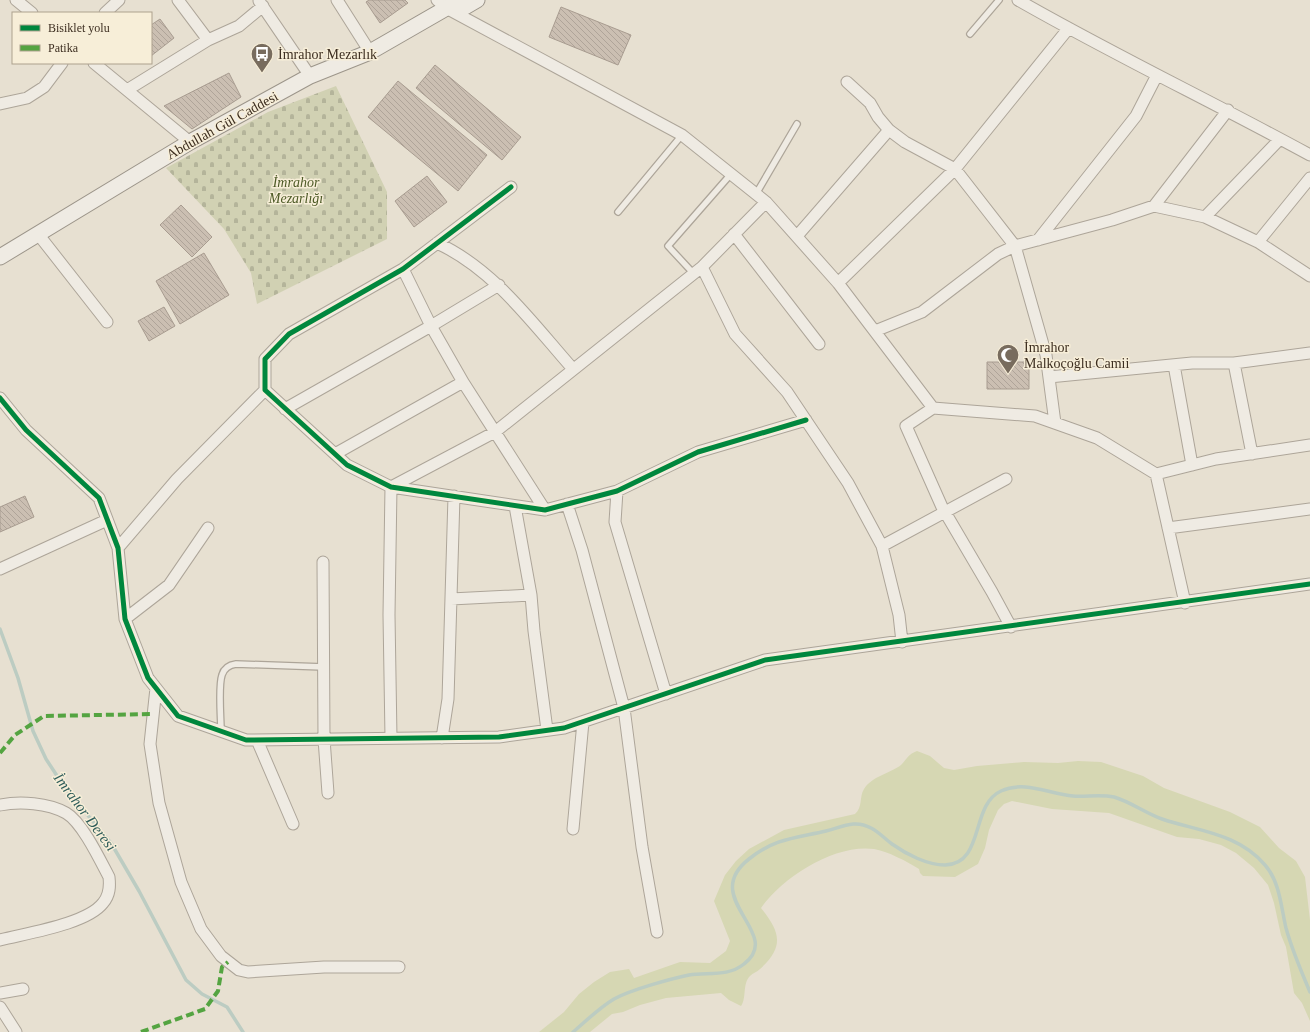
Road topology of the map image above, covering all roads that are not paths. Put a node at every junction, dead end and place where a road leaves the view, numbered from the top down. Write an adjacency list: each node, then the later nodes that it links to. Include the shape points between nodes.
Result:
1 (16, 0): 10 (street)
2 (119, 0): 11 (street)
3 (178, 0): 14 (street)
4 (337, 0): 15 (street)
5 (477, 0): 9 (street, Abdullah Gül Caddesi, via 465,7)
6 (998, 0): 13 (lane)
7 (1018, 0): 12 (street)
8 (261, 3): 14 (street, via 239,26); 19 (street)
9 (447, 4): 15 (street, Abdullah Gül Caddesi); 27 (street)
10 (31, 12)
11 (107, 12)
12 (1068, 29): 18 (street); 31 (street)
13 (970, 34)
14 (208, 40): 21 (street)
15 (370, 52): 19 (street, Abdullah Gül Caddesi)
16 (61, 64): 23 (street, via 44,87 27,98)
17 (95, 64): 21 (street)
18 (1157, 75): 24 (street); 43 (street, via 1136,116)
19 (310, 76): 29 (street, Abdullah Gül Caddesi)
20 (847, 82): 26 (street, via 870,103)
21 (127, 90): 29 (street)
22 (0, 94): 23 (street)
23 (4, 103)
24 (1228, 110): 28 (street); 37 (street)
25 (797, 124): 35 (lane)
26 (889, 130): 31 (street, via 905,142); 42 (street)
27 (682, 135): 32 (street); 38 (lane)
28 (1280, 139): 30 (street); 39 (street)
29 (190, 142): 40 (street, Abdullah Gül Caddesi)
30 (1310, 155)
31 (955, 169): 46 (street); 51 (street)
32 (731, 174): 35 (street); 49 (lane, via 668,246)
33 (1310, 178): 44 (street)
34 (511, 187): 45 (street)
35 (756, 194): 36 (street)
36 (766, 202): 41 (street); 42 (street)
37 (1154, 206): 39 (street); 43 (street)
38 (618, 212)
39 (1205, 217): 44 (street)
40 (38, 234): 47 (street, Abdullah Gül Caddesi); 53 (street)
41 (734, 234): 49 (street); 56 (street)
42 (797, 236): 51 (street)
43 (1038, 240): 46 (street)
44 (1258, 242): 50 (street)
45 (437, 243): 48 (street); 52 (street, via 454,251)
46 (1015, 246): 55 (street, via 998,254 922,312); 61 (street, via 1046,355)
47 (0, 257)
48 (403, 269): 54 (street); 63 (street, via 289,334 265,359)
49 (698, 270): 60 (street); 67 (street, via 735,334 787,392)
50 (1310, 275)
51 (838, 283): 55 (street)
52 (499, 285): 54 (street); 60 (street)
53 (107, 322)
54 (431, 326): 62 (street); 66 (street)
55 (875, 331): 65 (street)
56 (819, 344)
57 (1310, 353): 58 (street)
58 (1234, 362): 59 (street); 72 (street)
59 (1174, 365): 61 (street); 73 (street)
60 (573, 369): 69 (street)
61 (1049, 377): 68 (street)
62 (463, 382): 69 (street); 71 (street)
63 (265, 390): 66 (street); 88 (street, via 177,479)
64 (0, 398): 84 (street, via 26,430 99,498)
65 (933, 408): 68 (street, via 1035,416); 83 (street, via 906,426)
66 (285, 409): 71 (street)
67 (806, 420): 77 (street, via 698,452); 87 (street, via 848,483)
68 (1055, 423): 74 (street, via 1097,438)
69 (495, 432): 76 (street); 82 (street)
70 (1310, 445): 72 (street)
71 (335, 454): 76 (street, via 347,465)
72 (1252, 454): 73 (street)
73 (1192, 465): 74 (street)
74 (1156, 474): 86 (street)
75 (1006, 479): 83 (street)
76 (391, 487): 78 (street); 105 (street)
77 (618, 491): 79 (street); 100 (street, via 616,522)
78 (454, 496): 80 (street); 93 (street)
79 (567, 504): 82 (street); 101 (street, via 582,550)
80 (516, 506): 82 (street); 92 (street)
81 (1310, 509): 86 (street)
82 (545, 510)
83 (945, 513): 87 (street); 96 (street)
84 (107, 520): 88 (street); 90 (street)
85 (208, 528): 95 (street, via 169,585)
86 (1168, 528): 94 (street)
87 (882, 546): 97 (street, via 899,615)
88 (118, 548): 95 (street)
89 (323, 562): 98 (street)
90 (0, 569)
91 (1310, 584): 94 (street)
92 (531, 596): 93 (street); 103 (street)
93 (451, 600): 106 (street, via 448,698)
94 (1185, 602): 96 (street)
95 (125, 619): 99 (street, via 148,678)
96 (1010, 627): 97 (street)
97 (902, 642): 100 (street, via 765,660)
98 (324, 667): 104 (lane, via 236,664 228,666 221,679); 107 (street)
99 (156, 688): 104 (street, via 178,716); 115 (street, via 150,744 160,803 181,882 201,929 221,956 239,970 248,972 324,966)
100 (666, 694): 101 (street)
101 (624, 708): 102 (street); 113 (street, via 642,847)
102 (583, 722): 103 (street); 112 (street)
103 (547, 730): 106 (street, via 499,737)
104 (221, 731): 108 (street, via 246,740)
105 (391, 738): 106 (street); 107 (street)
106 (442, 738)
107 (324, 739): 108 (street); 109 (street)
108 (256, 740): 111 (street)
109 (328, 793)
110 (0, 805): 114 (street, via 17,802 50,807 67,813 83,831 109,877 110,885 104,903 95,912 80,919)
111 (294, 824)
112 (573, 829)
113 (657, 932)
114 (0, 940)
115 (399, 968)
116 (23, 989): 117 (street)
117 (0, 993)
118 (0, 1007): 119 (street)
119 (16, 1032)

